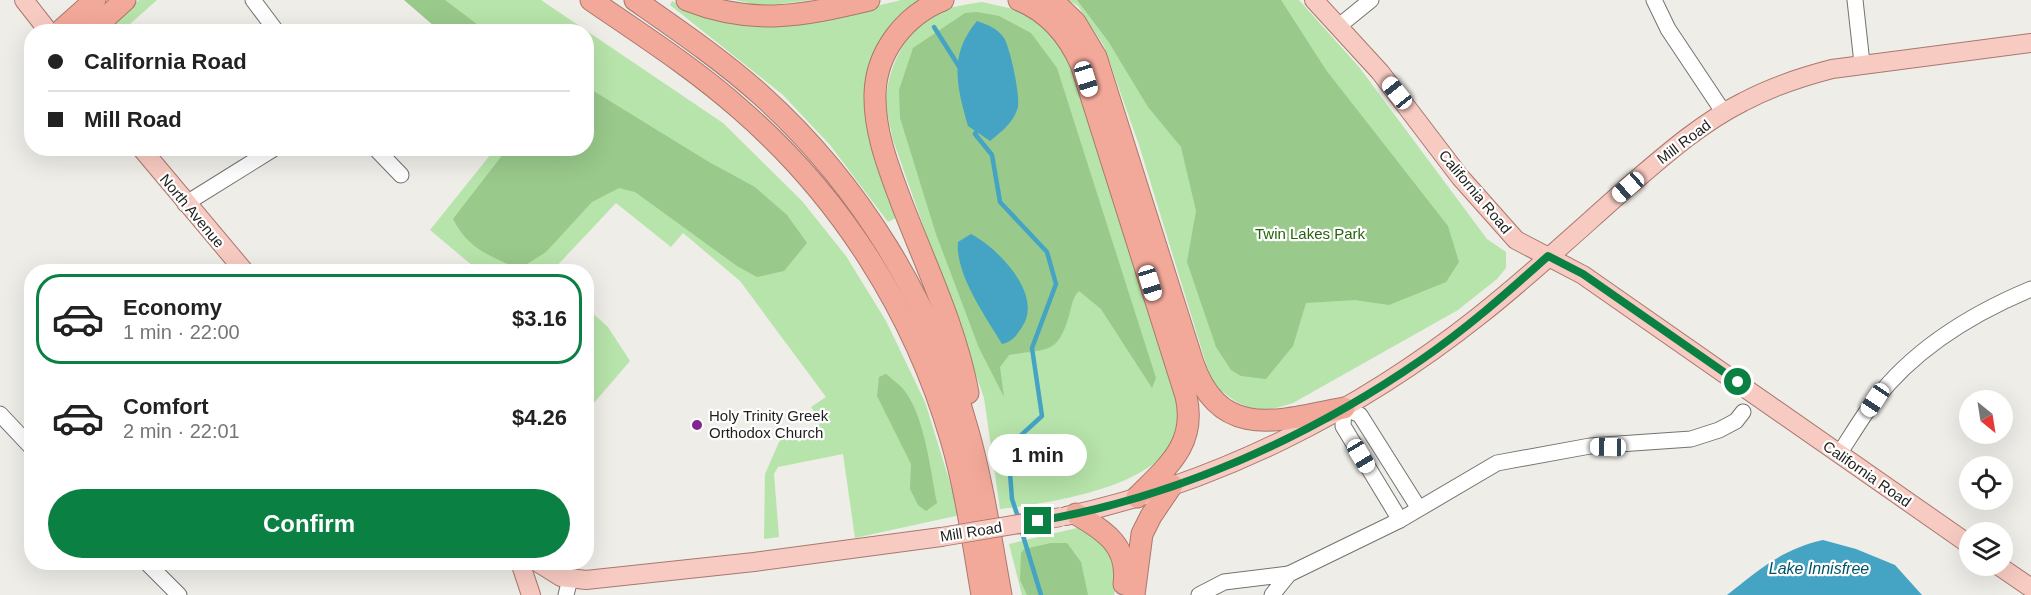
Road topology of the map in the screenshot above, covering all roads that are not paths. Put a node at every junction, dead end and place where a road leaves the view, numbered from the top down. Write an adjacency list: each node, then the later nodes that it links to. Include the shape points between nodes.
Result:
1 (24, 0): 17 (main road)
2 (94, 0): 18 (highway)
3 (125, 0): 19 (highway)
4 (253, 0): 20 (street)
5 (572, 0): 22 (highway)
6 (591, 0): 22 (highway)
7 (635, 0): 42 (highway, via 762,95 820,154 859,204 925,316 958,399)
8 (687, 0): 9 (highway, via 739,15 776,18)
9 (869, 0)
10 (943, 0): 42 (highway, via 907,23 888,48 877,76 875,108 887,162 964,372)
11 (1019, 0): 45 (highway, via 1043,13 1063,31 1081,64 1186,396 1189,419 1183,443 1169,465)
12 (1052, 0): 34 (highway, via 1076,22 1096,57 1193,363 1205,390 1231,414 1256,422)
13 (1314, 0): 21 (main road, California Road)
14 (1371, 0): 21 (street)
15 (1654, 0): 25 (street, via 1668,29)
16 (1855, 0): 24 (street)
17 (43, 24)
18 (68, 24)
19 (99, 24)
20 (271, 24)
21 (1339, 26): 31 (main road, California Road, via 1490,213 1516,240)
22 (639, 33): 62 (highway, via 718,91 768,135 826,199 880,276 915,343 951,439)
23 (2031, 43): 24 (main road, Mill Road)
24 (1862, 63): 25 (main road, Mill Road, via 1802,77 1758,94)
25 (1724, 113): 31 (main road, Mill Road, via 1662,158)
26 (147, 156): 30 (main road, North Avenue)
27 (262, 156): 30 (street)
28 (383, 156): 29 (street)
29 (401, 175)
30 (185, 204): 32 (main road, North Avenue)
31 (1548, 256): 34 (main road, Mill Road, via 1423,359); 40 (main road, California Road, via 1583,274)
32 (237, 264)
33 (2031, 290): 40 (street, via 1988,307 1926,348 1875,400)
34 (1344, 408): 41 (street, via 1360,415); 43 (street, via 1343,426); 44 (main road, Mill Road, via 1262,450)
35 (1743, 412): 46 (street, via 1719,430 1691,439 1590,446 1497,463)
36 (0, 414): 37 (street)
37 (16, 433): 38 (street); 39 (street)
38 (0, 437)
39 (24, 440)
40 (1839, 454): 49 (main road, California Road)
41 (1389, 460): 43 (street); 46 (street)
42 (978, 468): 50 (highway)
43 (1370, 471): 48 (street)
44 (1172, 485): 45 (main road, Mill Road); 66 (highway, via 1142,534)
45 (1137, 497): 47 (main road, Mill Road)
46 (1418, 507): 48 (street)
47 (1069, 516): 56 (main road, Mill Road, bridge, via 941,537); 65 (highway, via 1105,531 1120,550 1125,569)
48 (1400, 520): 54 (street)
49 (1959, 537)
50 (994, 555): 63 (highway); 64 (highway)
51 (152, 570): 59 (street)
52 (523, 570): 60 (main road)
53 (548, 570): 57 (main road)
54 (1289, 574): 67 (street, via 1224,582); 68 (street)
55 (2013, 576): 58 (main road)
56 (612, 578): 57 (main road, Mill Road); 61 (main road)
57 (568, 587)
58 (2031, 588)
59 (169, 591)
60 (531, 595)
61 (596, 595)
62 (982, 595)
63 (1001, 595)
64 (1011, 595)
65 (1122, 595)
66 (1134, 595)
67 (1199, 595)
68 (1272, 595)

